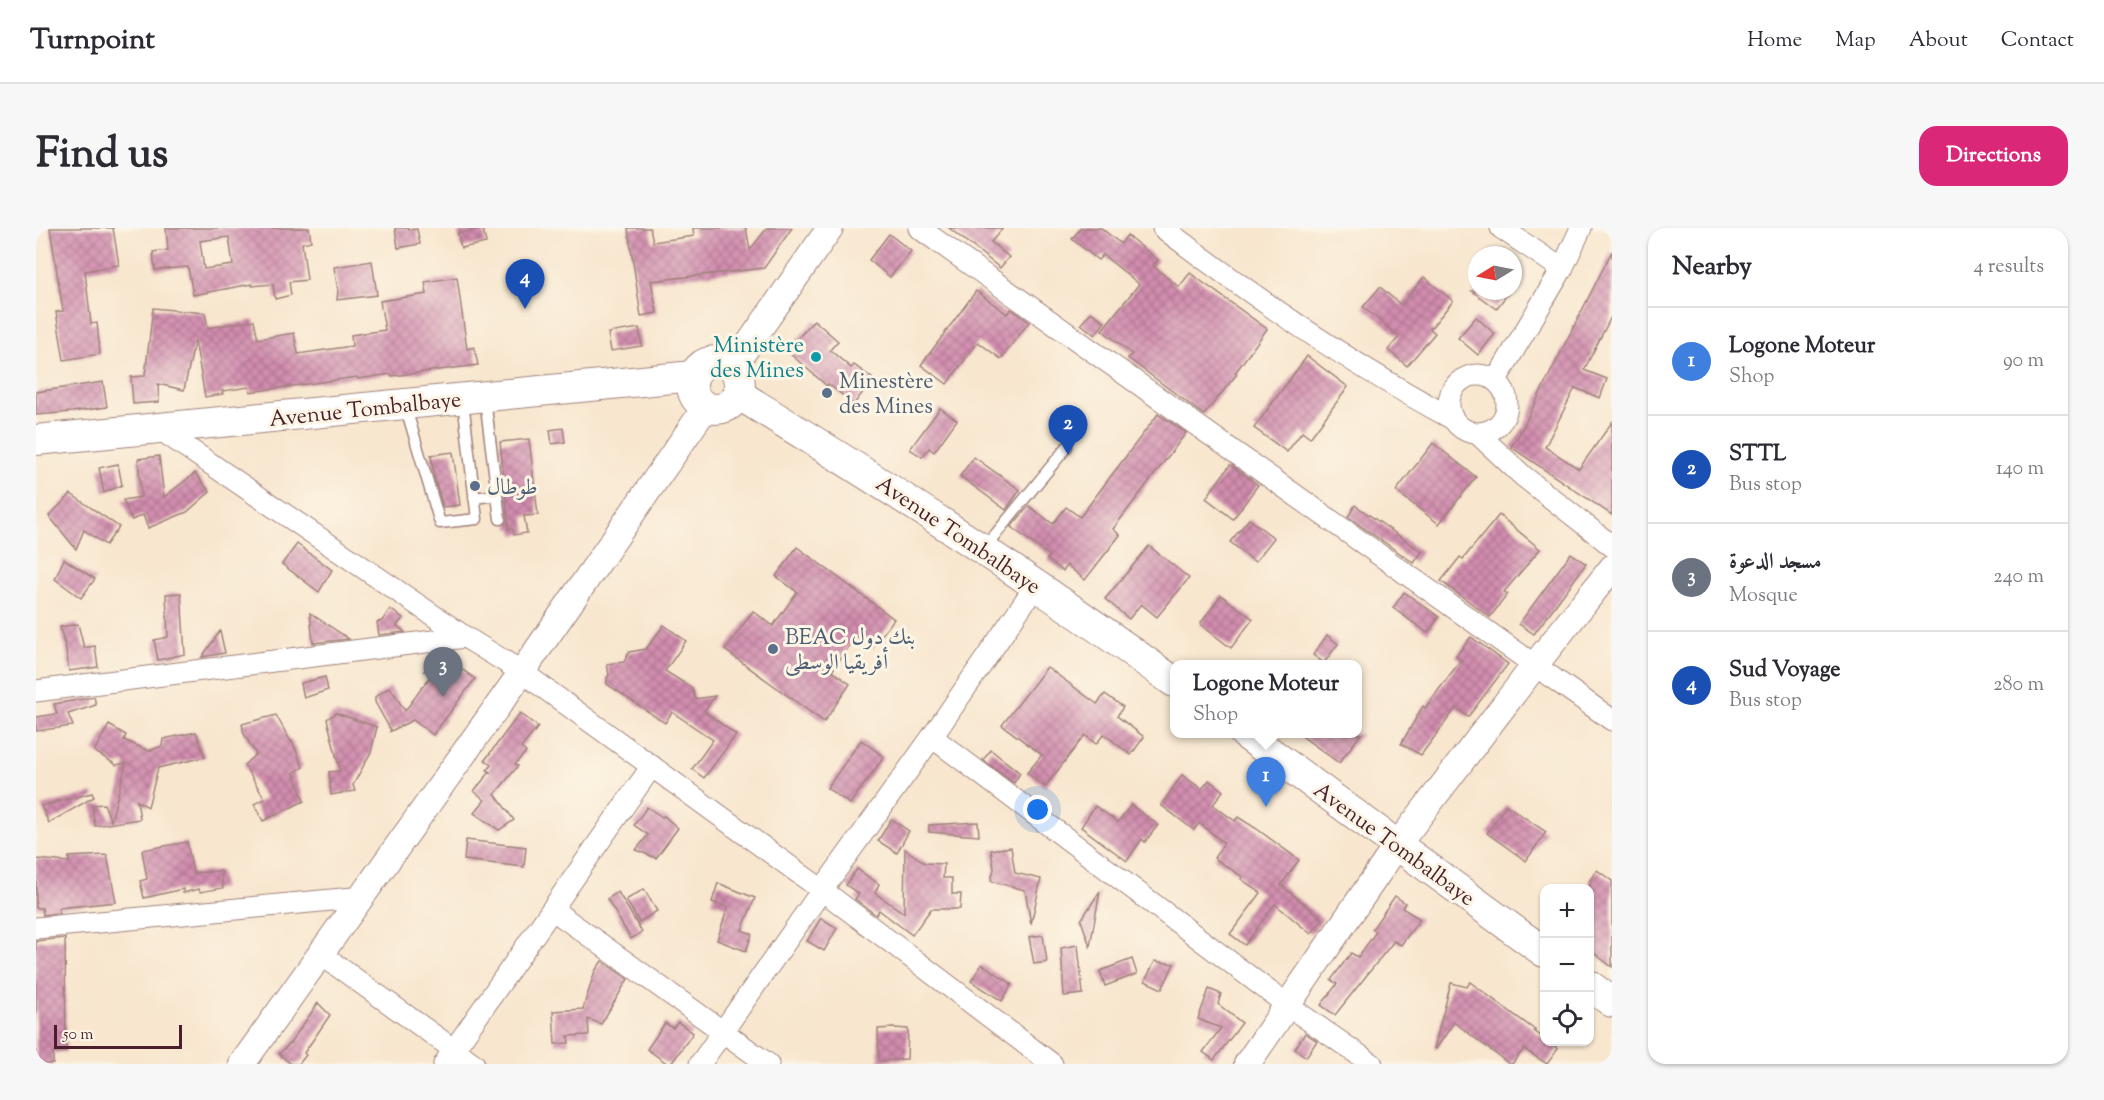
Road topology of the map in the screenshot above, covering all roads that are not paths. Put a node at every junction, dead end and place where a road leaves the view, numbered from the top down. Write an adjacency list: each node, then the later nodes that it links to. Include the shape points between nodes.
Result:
1 (831, 228): 9 (street)
2 (919, 228): 28 (street)
3 (1163, 228): 13 (street, via 1292,323 1393,387)
4 (1502, 228): 6 (street)
5 (1581, 228): 6 (street)
6 (1562, 269): 8 (street)
7 (693, 376): 9 (main road, via 704,364 719,361); 10 (main road, Avenue Tombalbaye); 12 (main road, via 694,394)
8 (1496, 380): 13 (street, via 1478,375 1461,380 1449,402); 15 (street, via 1507,396 1507,410 1502,423)
9 (735, 381): 12 (main road, via 732,402 715,409); 24 (main road, Avenue Tombalbaye)
10 (473, 397): 11 (main road, Avenue Tombalbaye); 17 (lane); 18 (lane)
11 (405, 404): 14 (main road, Avenue Tombalbaye); 21 (lane, via 440,523 477,519)
12 (706, 407): 29 (street)
13 (1453, 419): 15 (street, via 1463,430)
14 (158, 428): 16 (main road, Avenue Tombalbaye); 27 (street)
15 (1478, 434): 23 (street, via 1523,476)
16 (36, 440)
17 (490, 441): 18 (lane); 20 (lane)
18 (468, 444): 21 (lane)
19 (1066, 447): 24 (lane)
20 (496, 495): 21 (lane); 22 (lane)
21 (474, 498)
22 (500, 519)
23 (1612, 546)
24 (983, 550): 26 (main road, Avenue Tombalbaye)
25 (1612, 568): 28 (street)
26 (1036, 585): 30 (main road, Avenue Tombalbaye); 33 (street)
27 (465, 637): 29 (street); 31 (street)
28 (1534, 665): 32 (street); 36 (street)
29 (522, 672): 35 (street); 38 (street)
30 (1170, 679)
31 (36, 690)
32 (1612, 720)
33 (932, 737): 37 (street); 45 (street)
34 (1251, 738): 36 (main road, Avenue Tombalbaye)
35 (652, 766): 37 (street); 39 (street)
36 (1398, 844): 41 (main road, Avenue Tombalbaye); 45 (street)
37 (822, 890): 46 (street); 52 (street)
38 (363, 897): 40 (street); 42 (street)
39 (553, 910): 46 (street); 47 (street)
40 (36, 928)
41 (1540, 948)
42 (320, 953): 47 (street); 48 (street)
43 (1594, 989): 44 (main road)
44 (1612, 1002)
45 (1287, 1005): 53 (street); 54 (street)
46 (723, 1032): 50 (street); 51 (street)
47 (450, 1057): 49 (street)
48 (242, 1064)
49 (474, 1064)
50 (700, 1064)
51 (768, 1064)
52 (1052, 1064)
53 (1248, 1064)
54 (1372, 1064)

